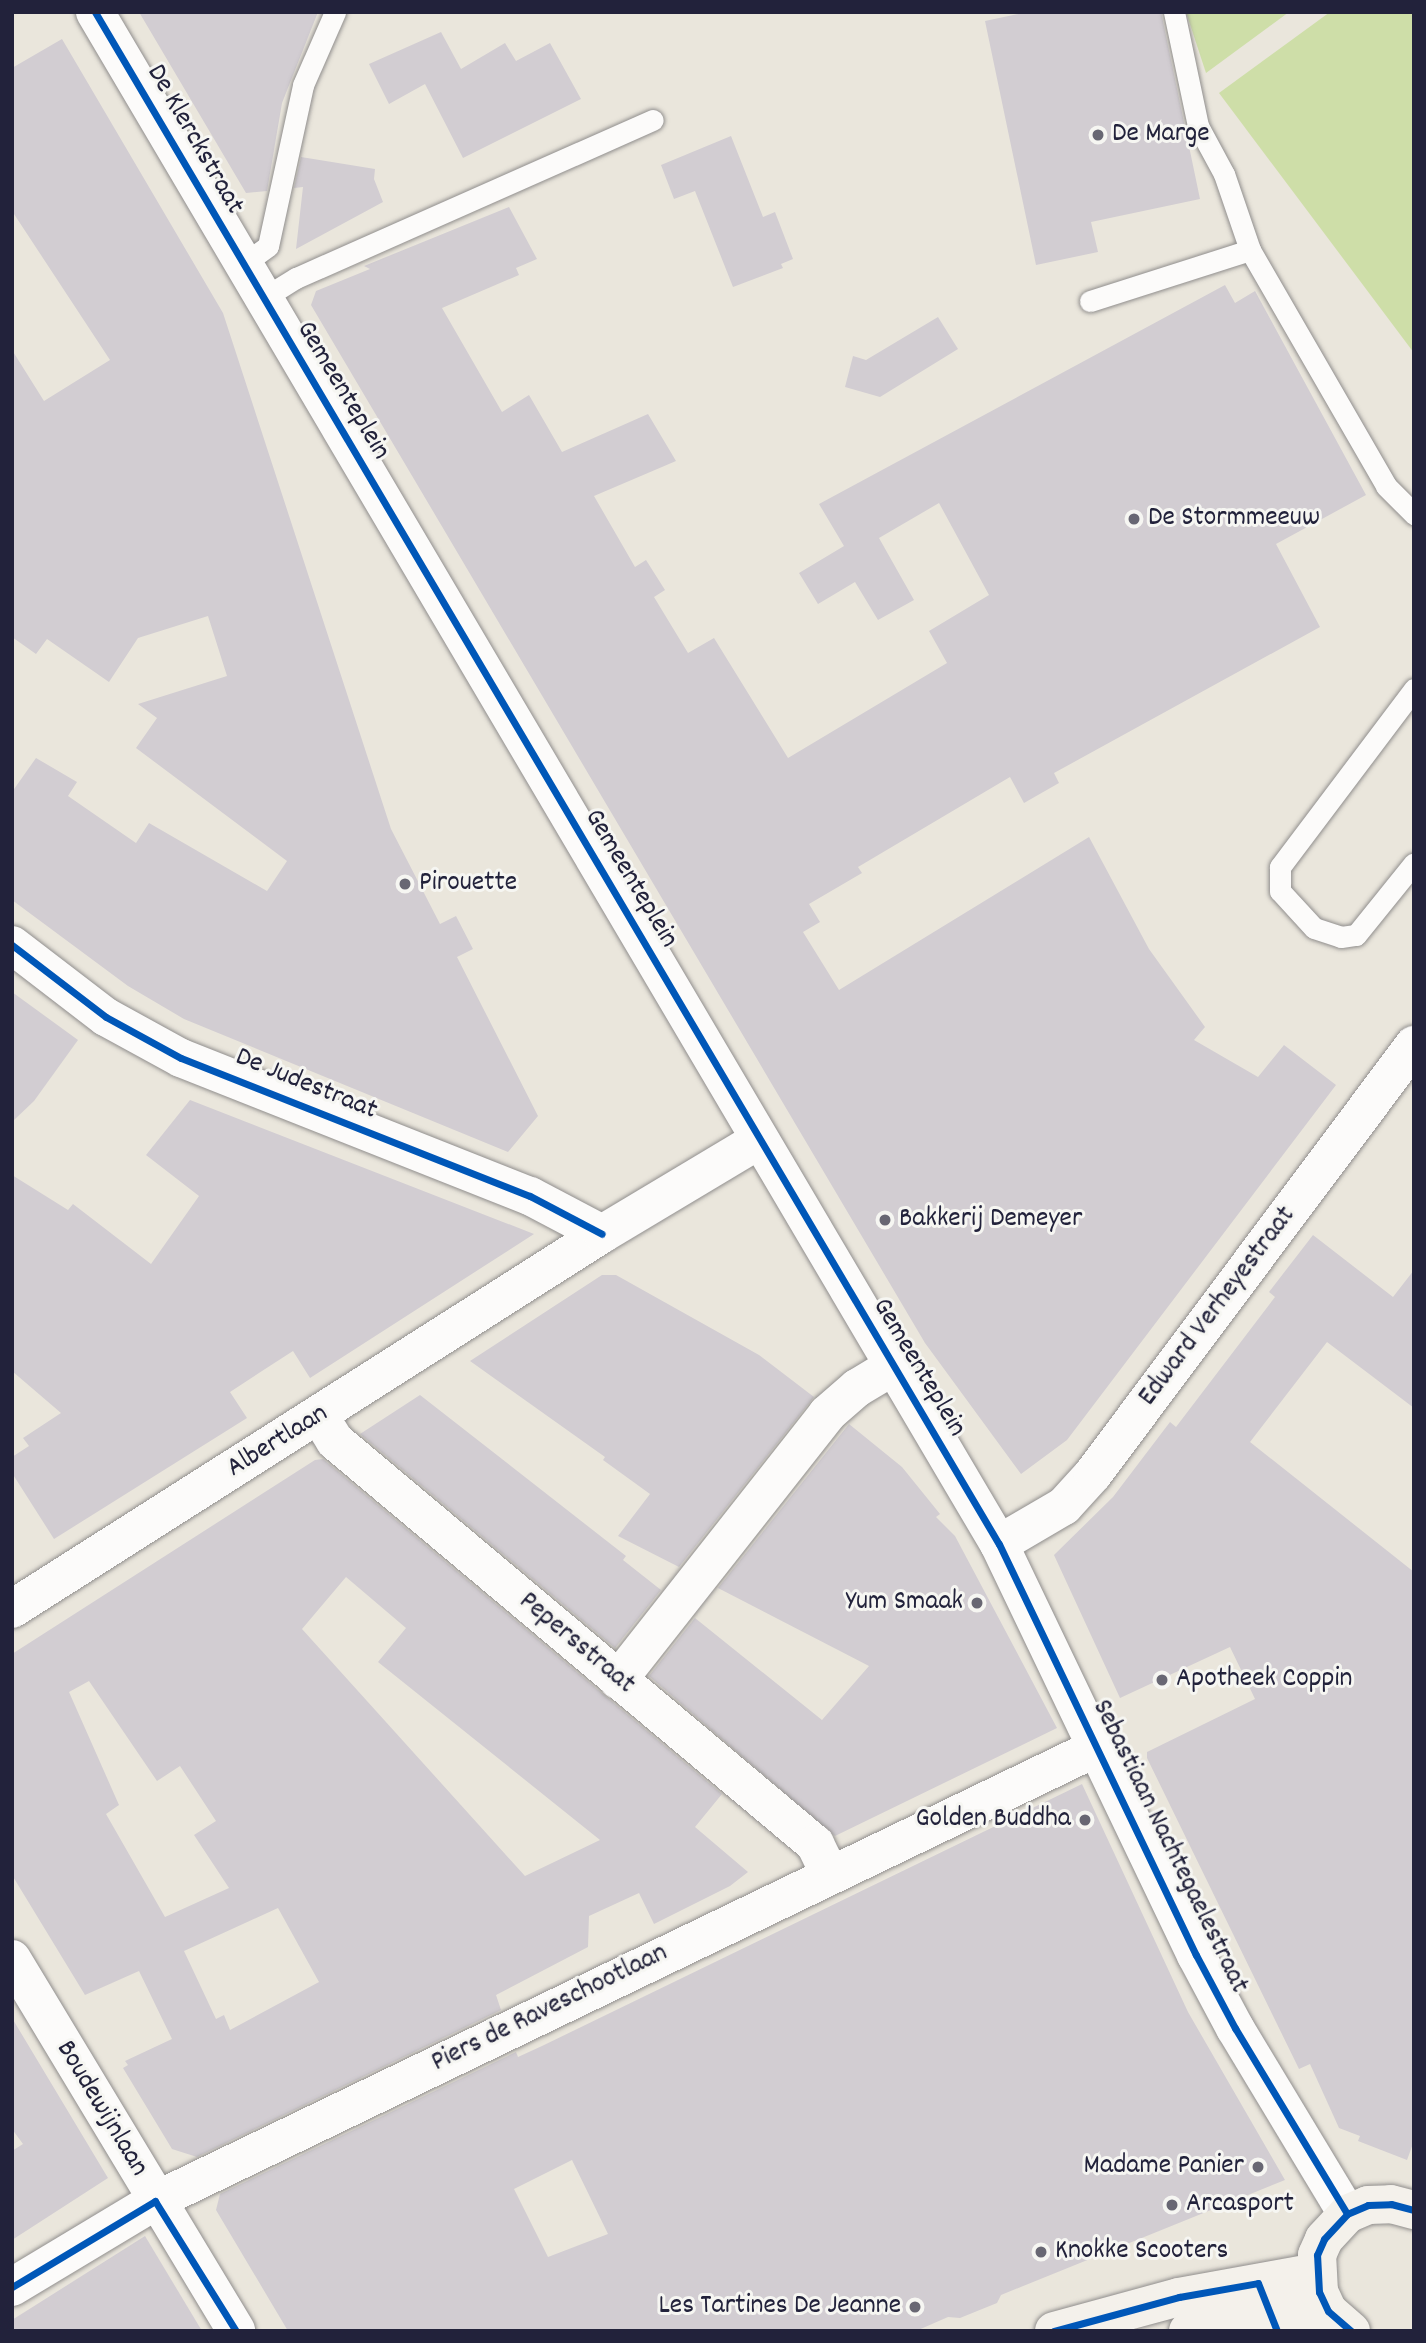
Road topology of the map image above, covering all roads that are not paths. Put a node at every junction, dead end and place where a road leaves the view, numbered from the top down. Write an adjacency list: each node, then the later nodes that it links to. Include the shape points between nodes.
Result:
1 (95, 12): 6 (street, De Klerckstraat)
2 (335, 12): 6 (lane, via 303,85 268,246)
3 (1174, 12): 5 (lane, via 1198,126 1224,174)
4 (653, 120): 6 (lane, via 296,278)
5 (1251, 250): 7 (lane); 8 (lane, via 1386,486)
6 (253, 284): 13 (street, Gemeenteplein)
7 (1090, 301)
8 (1414, 514)
9 (1414, 690): 10 (lane, via 1280,867 1280,891 1314,928 1341,937 1356,934)
10 (1414, 863)
11 (12, 945): 14 (street, De Judestraat, via 106,1017 181,1058 530,1196)
12 (1414, 1045): 18 (street, Edward Verheyestraat, via 1093,1474 1064,1506)
13 (759, 1140): 14 (street); 15 (street, Gemeenteplein)
14 (601, 1234): 16 (street, Albertlaan)
15 (892, 1367): 17 (street, Gemeenteplein); 20 (street, via 827,1414)
16 (320, 1417): 19 (street, Albertlaan); 20 (street, Pepersstraat, via 335,1441)
17 (967, 1492): 18 (street, Sebastiaan Nachtegaelestraat)
18 (999, 1544): 21 (street, Sebastiaan Nachtegaelestraat)
19 (12, 1609)
20 (618, 1680): 22 (street, Pepersstraat, via 815,1844)
21 (1096, 1748): 22 (street, Piers de Raveschootlaan); 26 (street, Sebastiaan Nachtegaelestraat, via 1235,2028)
22 (829, 1873): 24 (street, Piers de Raveschootlaan)
23 (12, 1959): 24 (street, Boudewijnlaan)
24 (155, 2201): 28 (street, Piers de Raveschootlaan); 31 (street, Boudewijnlaan)
25 (1414, 2210): 26 (main road, via 1391,2203 1368,2205)
26 (1347, 2214): 27 (main road, via 1324,2239)
27 (1316, 2272): 29 (main road); 30 (main road)
28 (12, 2287)
29 (1133, 2321): 32 (main road)
30 (1340, 2321): 33 (main road, via 1271,2313)
31 (236, 2331)
32 (1054, 2331)
33 (1188, 2331)

